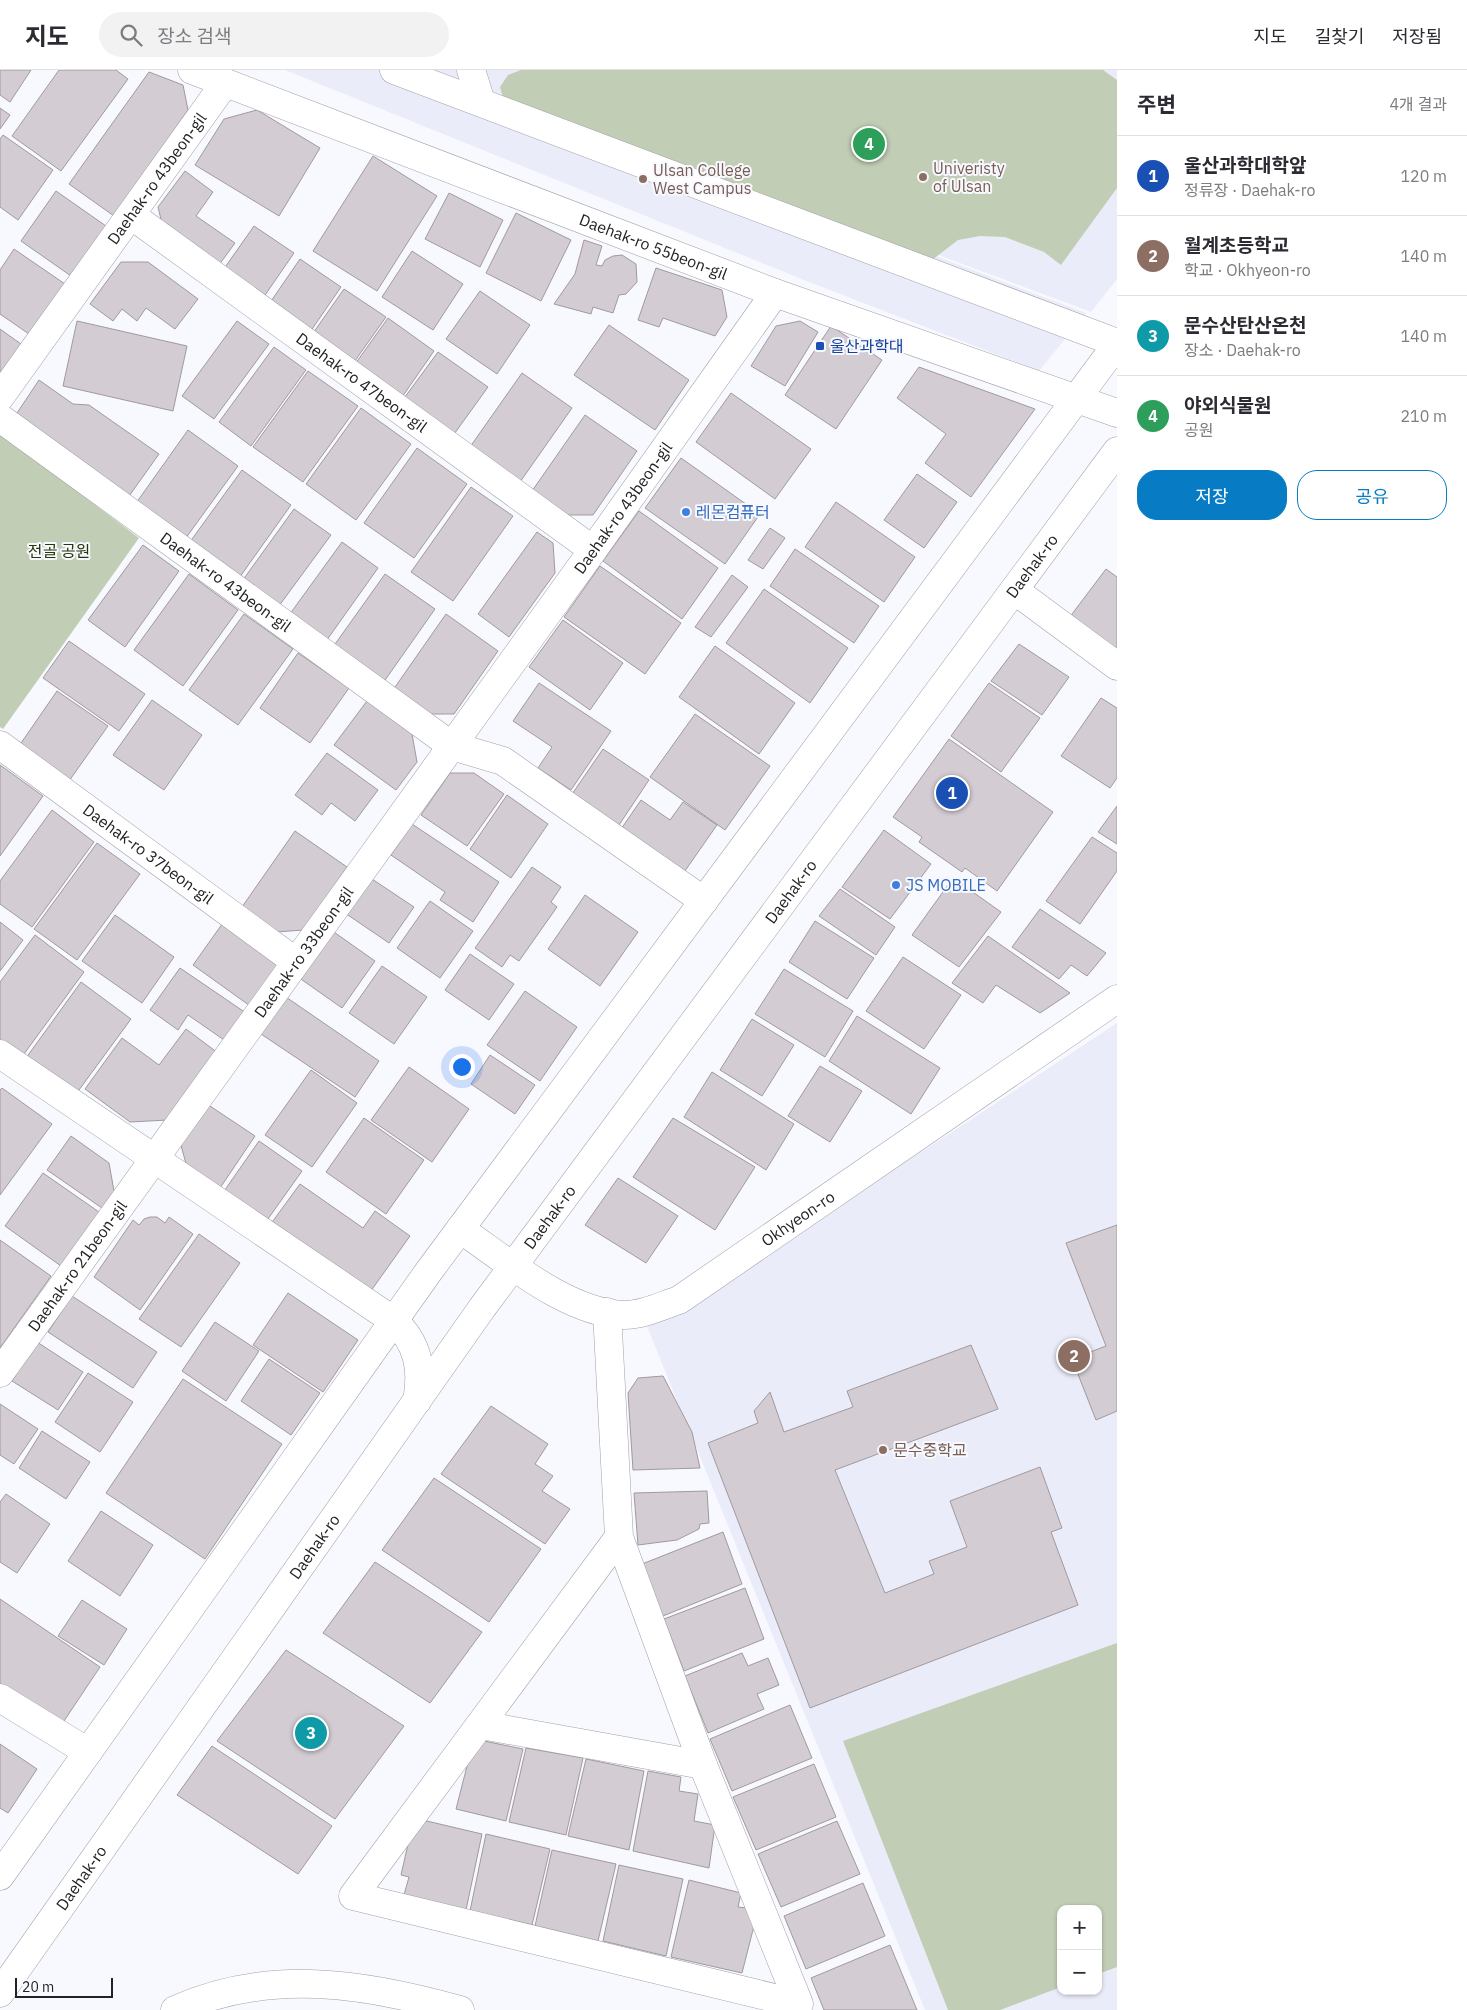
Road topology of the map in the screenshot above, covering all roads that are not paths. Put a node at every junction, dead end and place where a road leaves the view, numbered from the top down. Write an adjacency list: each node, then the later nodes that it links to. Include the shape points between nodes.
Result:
1 (192, 70): 4 (street, Daehak-ro 55beon-gil)
2 (394, 70): 5 (street)
3 (471, 70): 5 (street)
4 (225, 83): 6 (street, Daehak-ro 43beon-gil); 7 (street, Daehak-ro 55beon-gil)
5 (481, 102): 8 (street)
6 (131, 215): 9 (street, Daehak-ro 43beon-gil); 14 (street, Daehak-ro 47beon-gil)
7 (775, 293): 10 (street, Daehak-ro 55beon-gil); 14 (street, Daehak-ro 43beon-gil)
8 (1117, 344): 10 (street)
9 (0, 397)
10 (1077, 399): 11 (street, Daehak-ro 55beon-gil); 19 (street)
11 (1117, 413)
12 (0, 418): 18 (street, Daehak-ro 43beon-gil)
13 (1117, 452): 15 (street, Daehak-ro)
14 (593, 550): 18 (street, Daehak-ro 43beon-gil)
15 (1014, 590): 16 (street); 25 (street, Daehak-ro)
16 (1117, 666)
17 (0, 745): 20 (street, Daehak-ro 37beon-gil)
18 (452, 746): 19 (street, Daehak-ro 43beon-gil, via 503,761); 20 (street, Daehak-ro 33beon-gil)
19 (704, 901): 24 (street)
20 (296, 962): 23 (street, Daehak-ro 33beon-gil)
21 (1117, 1000): 26 (street, Okhyeon-ro, via 679,1300 624,1315)
22 (0, 1054): 23 (street)
23 (154, 1158): 27 (street); 28 (street, Daehak-ro 21beon-gil)
24 (460, 1230): 25 (street, Okhyeon-ro); 27 (street)
25 (514, 1266): 26 (street, Okhyeon-ro, via 560,1297); 29 (street, Daehak-ro)
26 (607, 1312): 30 (street)
27 (394, 1321): 29 (street, via 406,1332 416,1355 420,1376); 33 (street)
28 (0, 1373)
29 (417, 1401): 36 (street, Daehak-ro)
30 (619, 1536): 32 (street); 34 (street)
31 (0, 1698): 33 (street)
32 (481, 1725): 34 (street); 34 (street, via 353,1896 800,2004)
33 (88, 1752): 35 (street)
34 (703, 1765)
35 (0, 1876)
36 (0, 1993)
37 (175, 2010): 38 (street, via 207,1997 249,1988 321,1984 386,1991)
38 (460, 2010)

